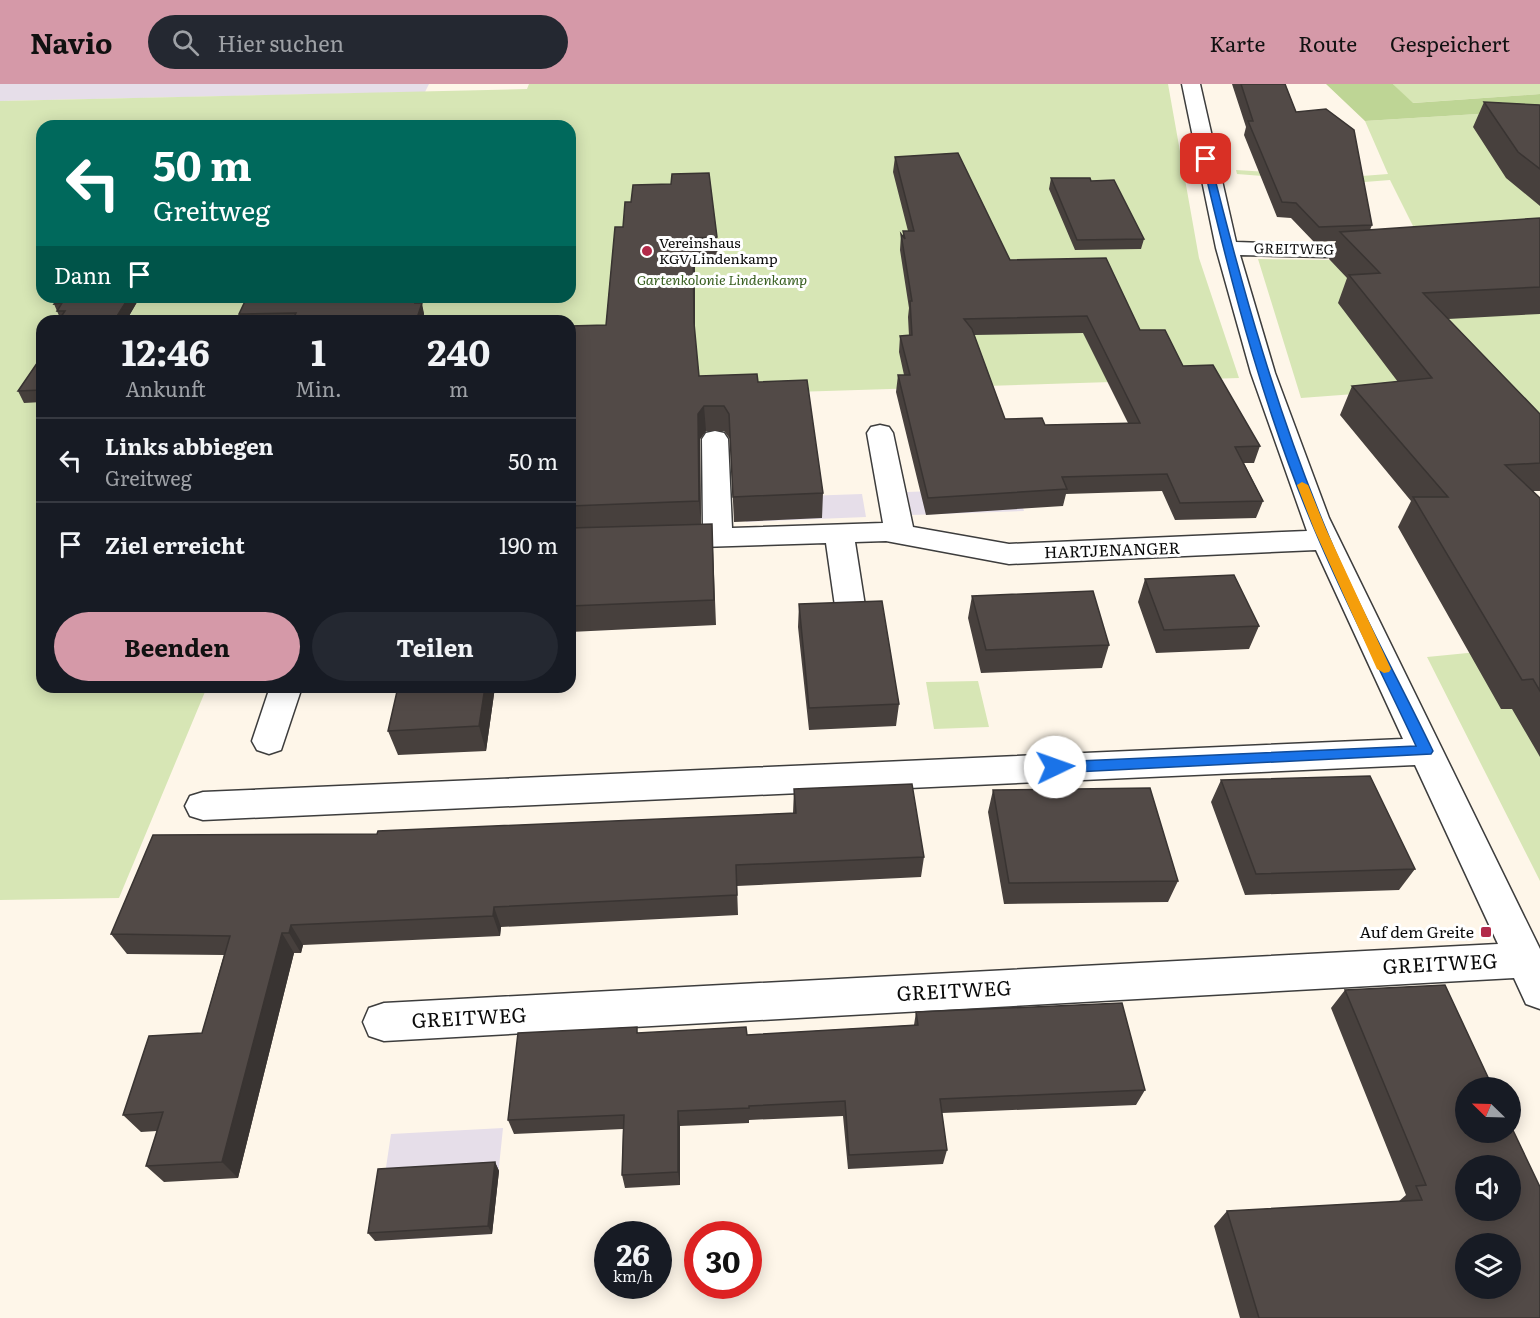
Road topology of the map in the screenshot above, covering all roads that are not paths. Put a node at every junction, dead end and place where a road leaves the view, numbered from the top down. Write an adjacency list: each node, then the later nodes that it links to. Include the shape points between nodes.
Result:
1 (1191, 84): 3 (street, GREITWEG)
2 (1397, 247): 3 (street, GREITWEG, via 1325,251)
3 (1227, 248): 10 (street, GREITWEG, via 1263,373)
4 (880, 433): 7 (street)
5 (715, 439): 8 (street)
6 (839, 533): 7 (street, HARTJENANGER); 8 (street, HARTJENANGER); 11 (street)
7 (900, 535): 10 (street, HARTJENANGER, via 1009,554)
8 (718, 537): 9 (street, HARTJENANGER)
9 (638, 540)
10 (1325, 540): 14 (street, GREITWEG)
11 (850, 606)
12 (284, 693): 13 (street)
13 (270, 741)
14 (1426, 751): 15 (street); 16 (street, GREITWEG)
15 (203, 806)
16 (1532, 976): 17 (street, GREITWEG)
17 (384, 1022)

